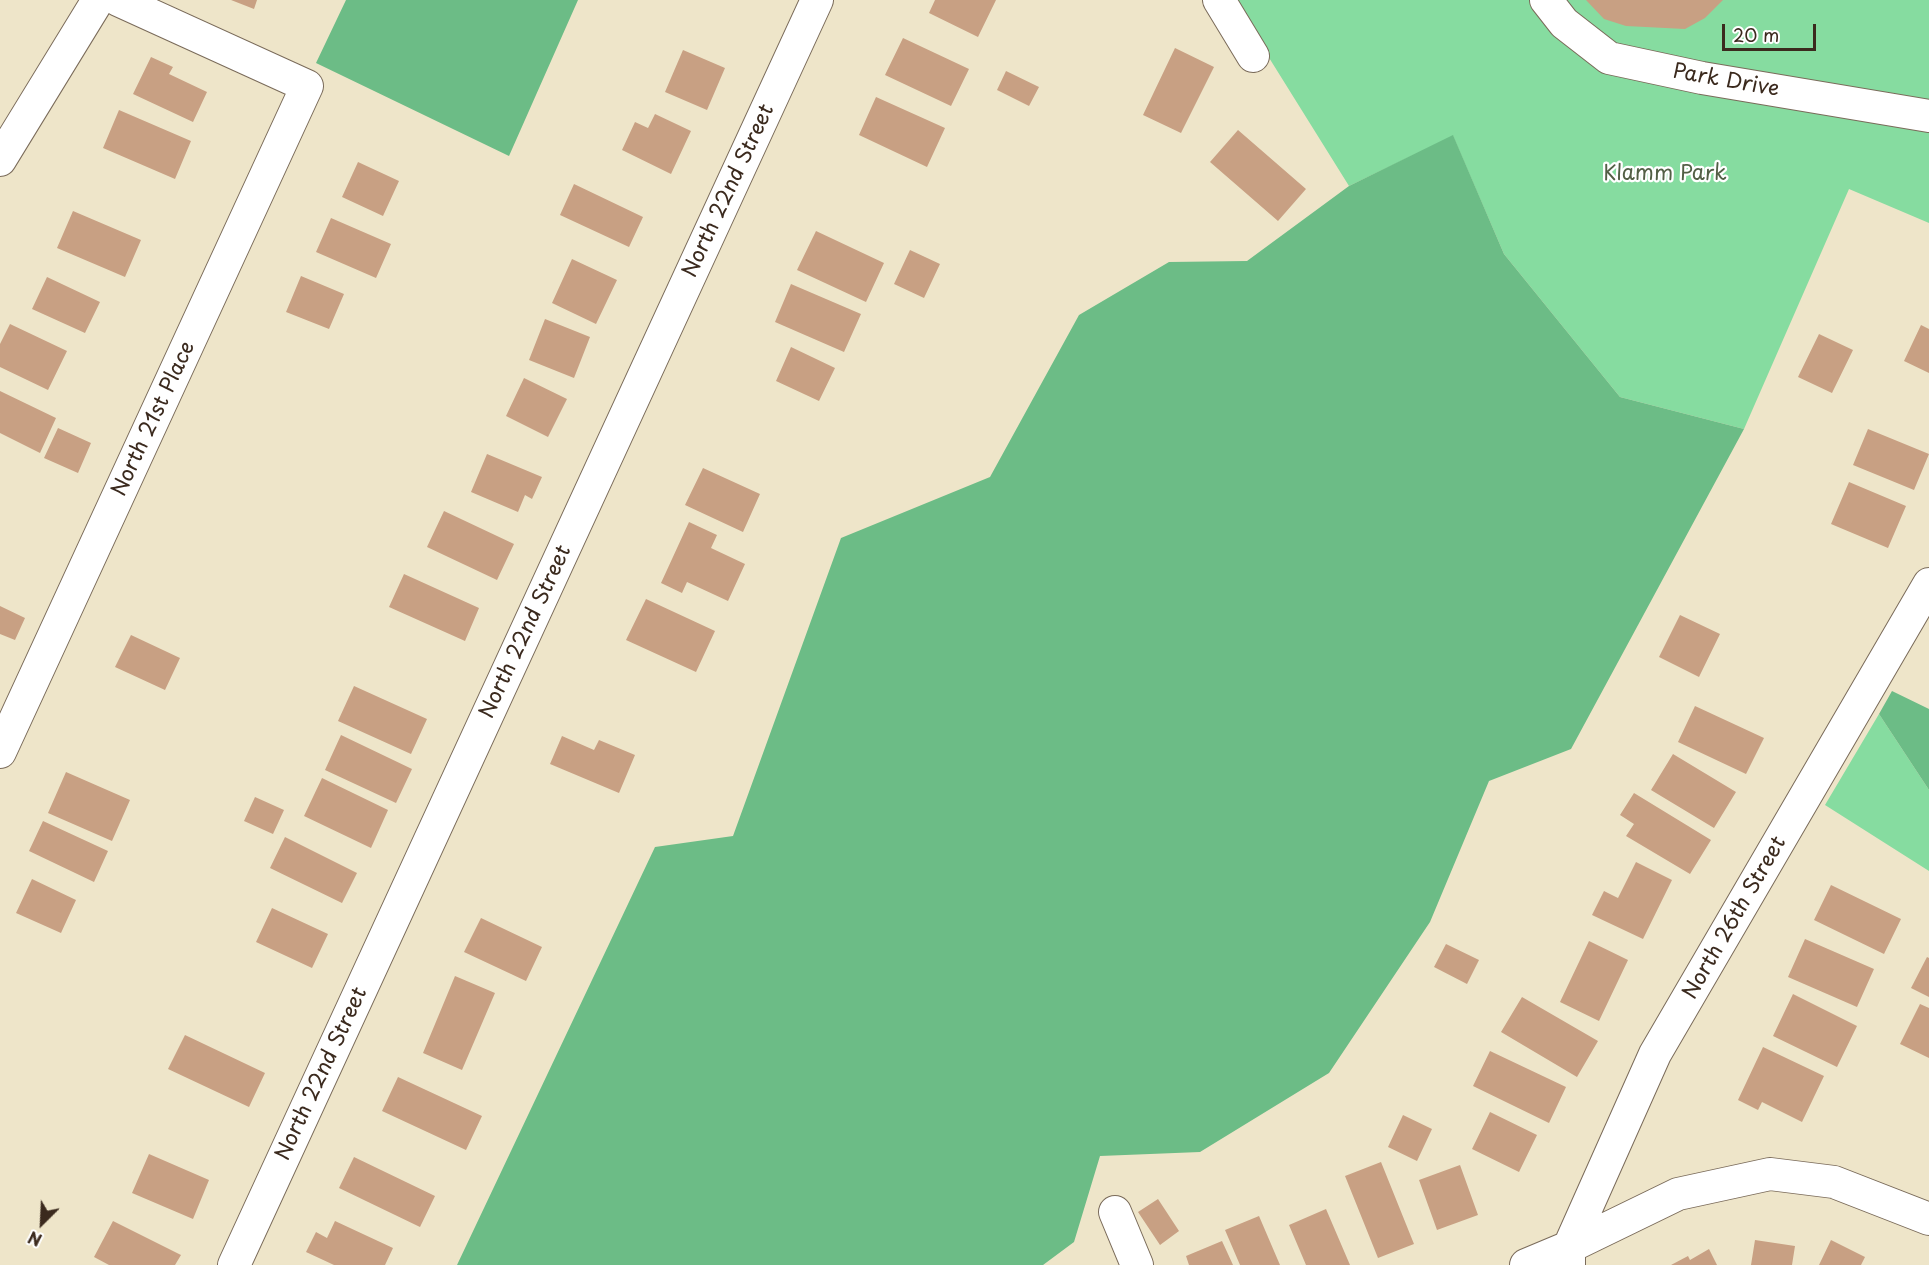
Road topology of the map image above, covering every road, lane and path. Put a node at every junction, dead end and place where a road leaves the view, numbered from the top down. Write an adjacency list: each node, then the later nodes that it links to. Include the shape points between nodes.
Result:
1 (98, 0): 8 (street)
2 (118, 0): 10 (street, North 21st Place, via 307,86)
3 (817, 0): 14 (street, North 22nd Street)
4 (1219, 0): 6 (street)
5 (1546, 0): 7 (street, Park Drive, via 1564,23 1609,58 1702,78)
6 (1253, 56)
7 (1929, 116)
8 (0, 160)
9 (1929, 584): 13 (street, North 26th Street, via 1655,1054)
10 (0, 752)
11 (1115, 1212): 15 (street)
12 (1929, 1219): 13 (street, via 1834,1182 1770,1174 1678,1194)
13 (1569, 1256): 16 (street)
14 (234, 1265)
15 (1137, 1265)
16 (1526, 1265)

